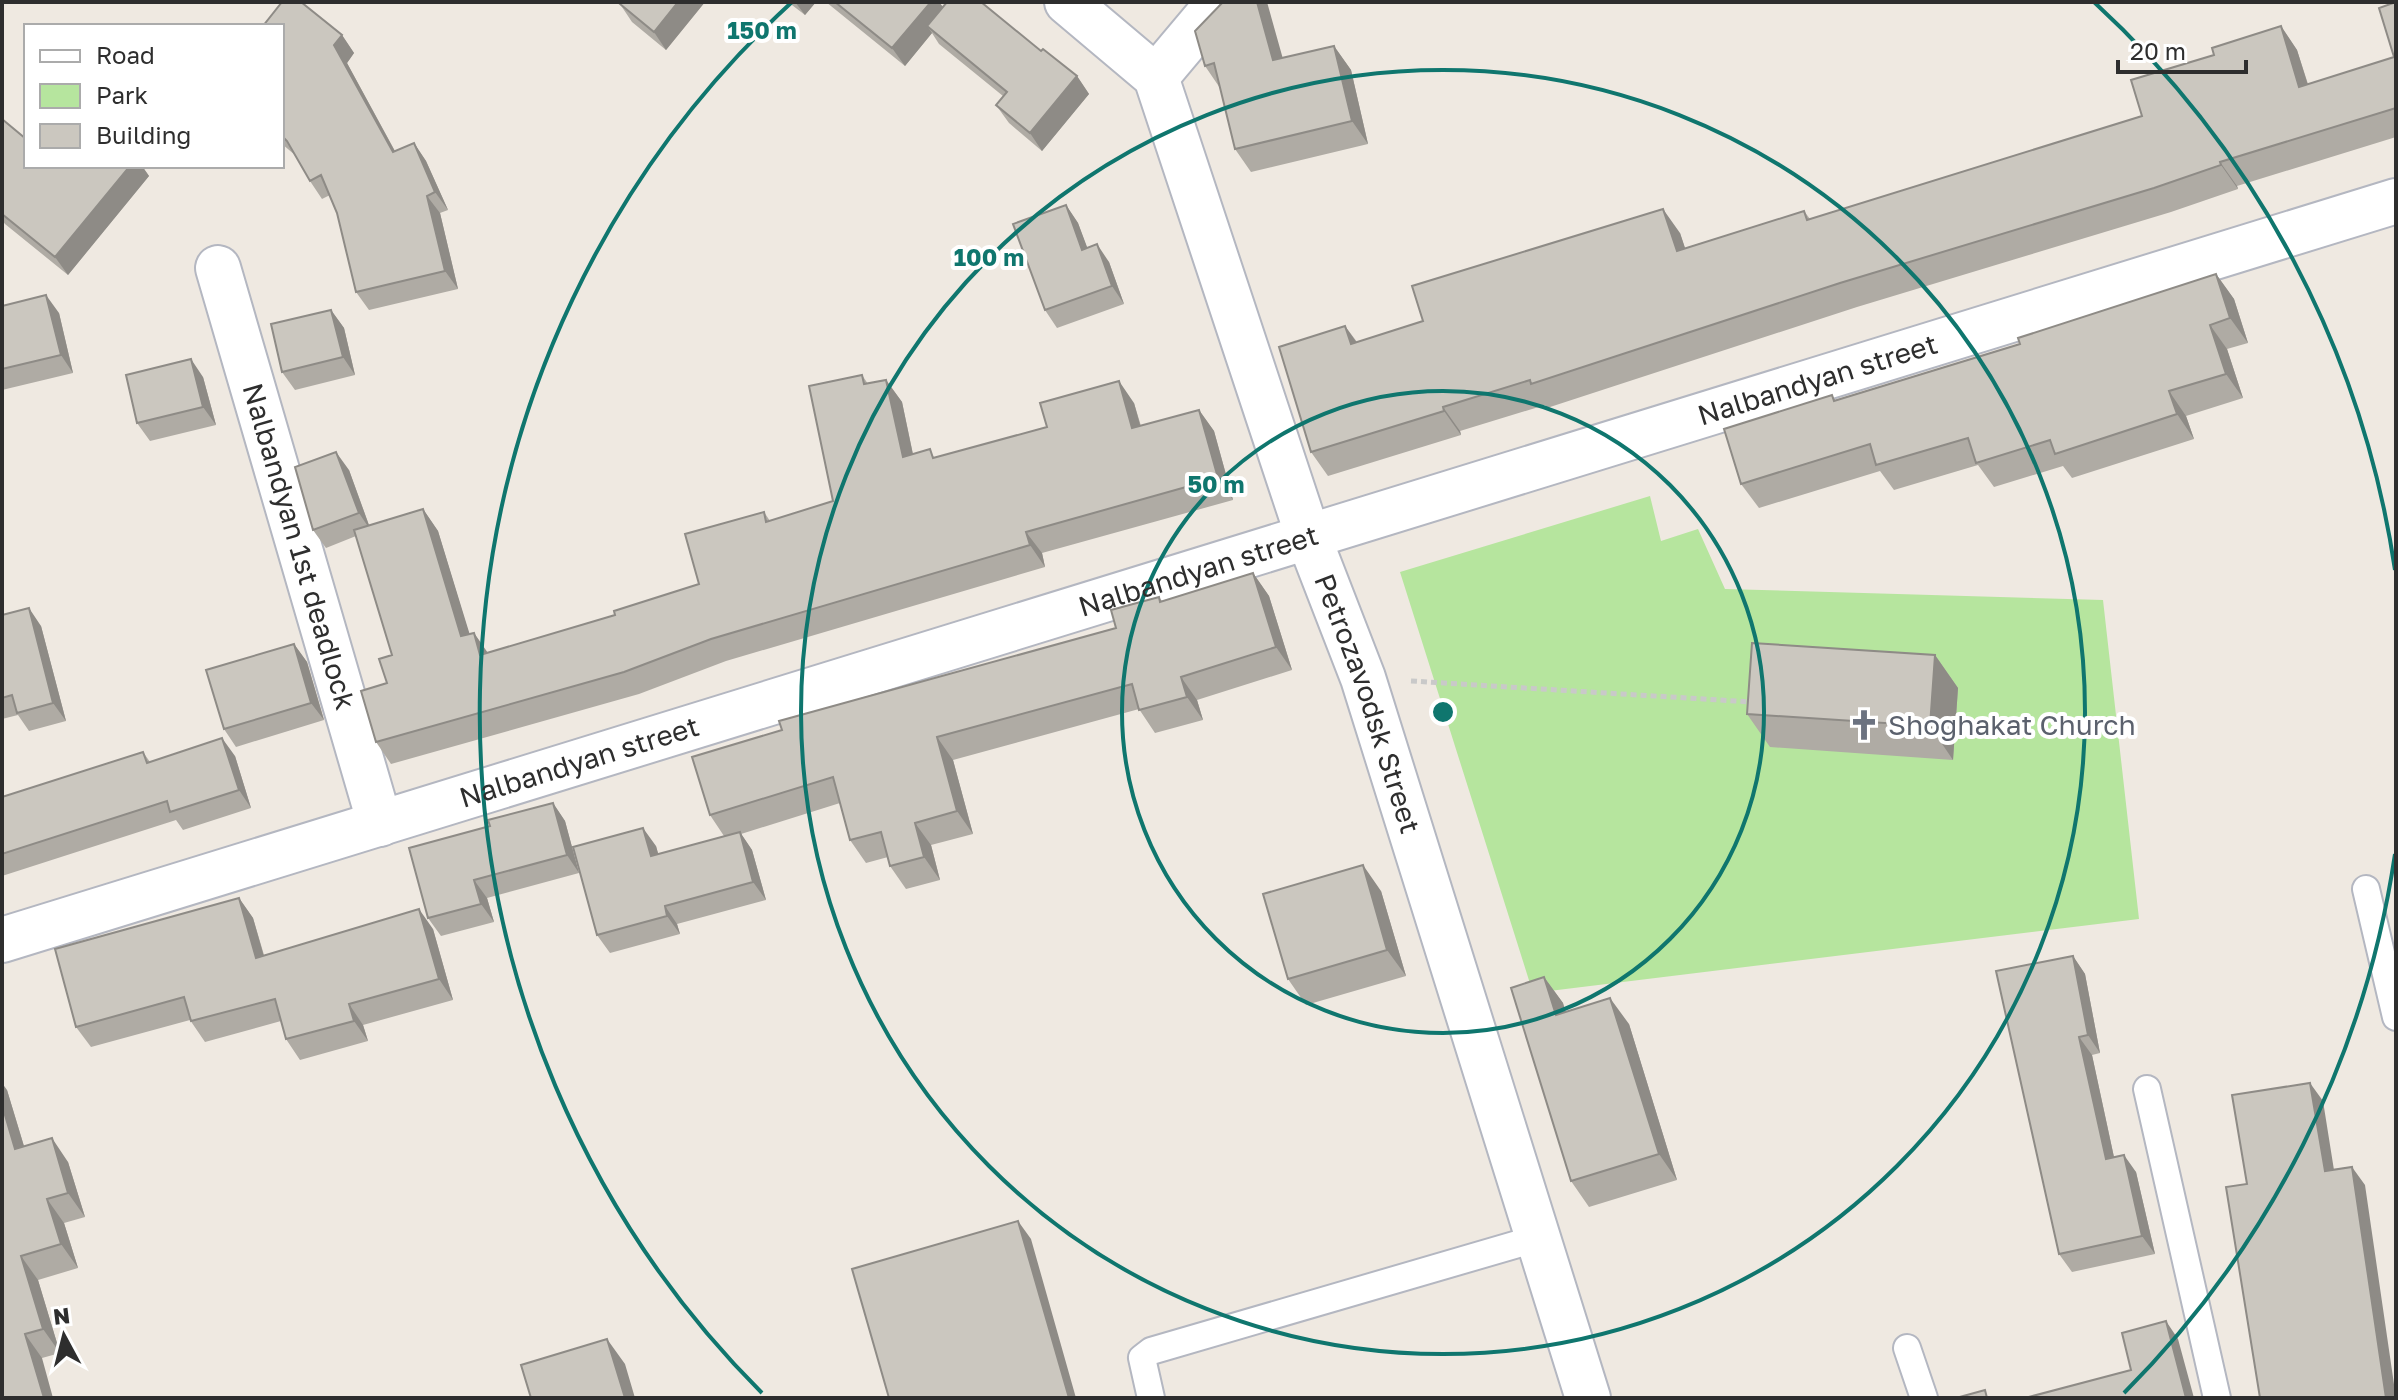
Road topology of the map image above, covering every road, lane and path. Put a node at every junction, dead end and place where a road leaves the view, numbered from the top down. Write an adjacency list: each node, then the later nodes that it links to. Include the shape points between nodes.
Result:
1 (1067, 2): 3 (street)
2 (1219, 2): 3 (street)
3 (1156, 77): 6 (street, Petrozavodsk Street)
4 (2396, 201): 6 (street, Nalbandyan street)
5 (218, 268): 9 (street, Nalbandyan 1st deadlock)
6 (1308, 536): 7 (street, Petrozavodsk Street); 9 (street, Nalbandyan street)
7 (1363, 678): 8 (path); 14 (street, Petrozavodsk Street)
8 (1758, 702)
9 (380, 824): 11 (street, Nalbandyan street)
10 (2366, 889): 12 (lane)
11 (2, 940)
12 (2396, 1017)
13 (2147, 1089): 19 (lane)
14 (1535, 1239): 16 (lane, via 1151,1351 1142,1358); 17 (street, Petrozavodsk Street)
15 (1907, 1348): 18 (lane)
16 (1151, 1398)
17 (1588, 1398)
18 (1924, 1398)
19 (2217, 1398)

